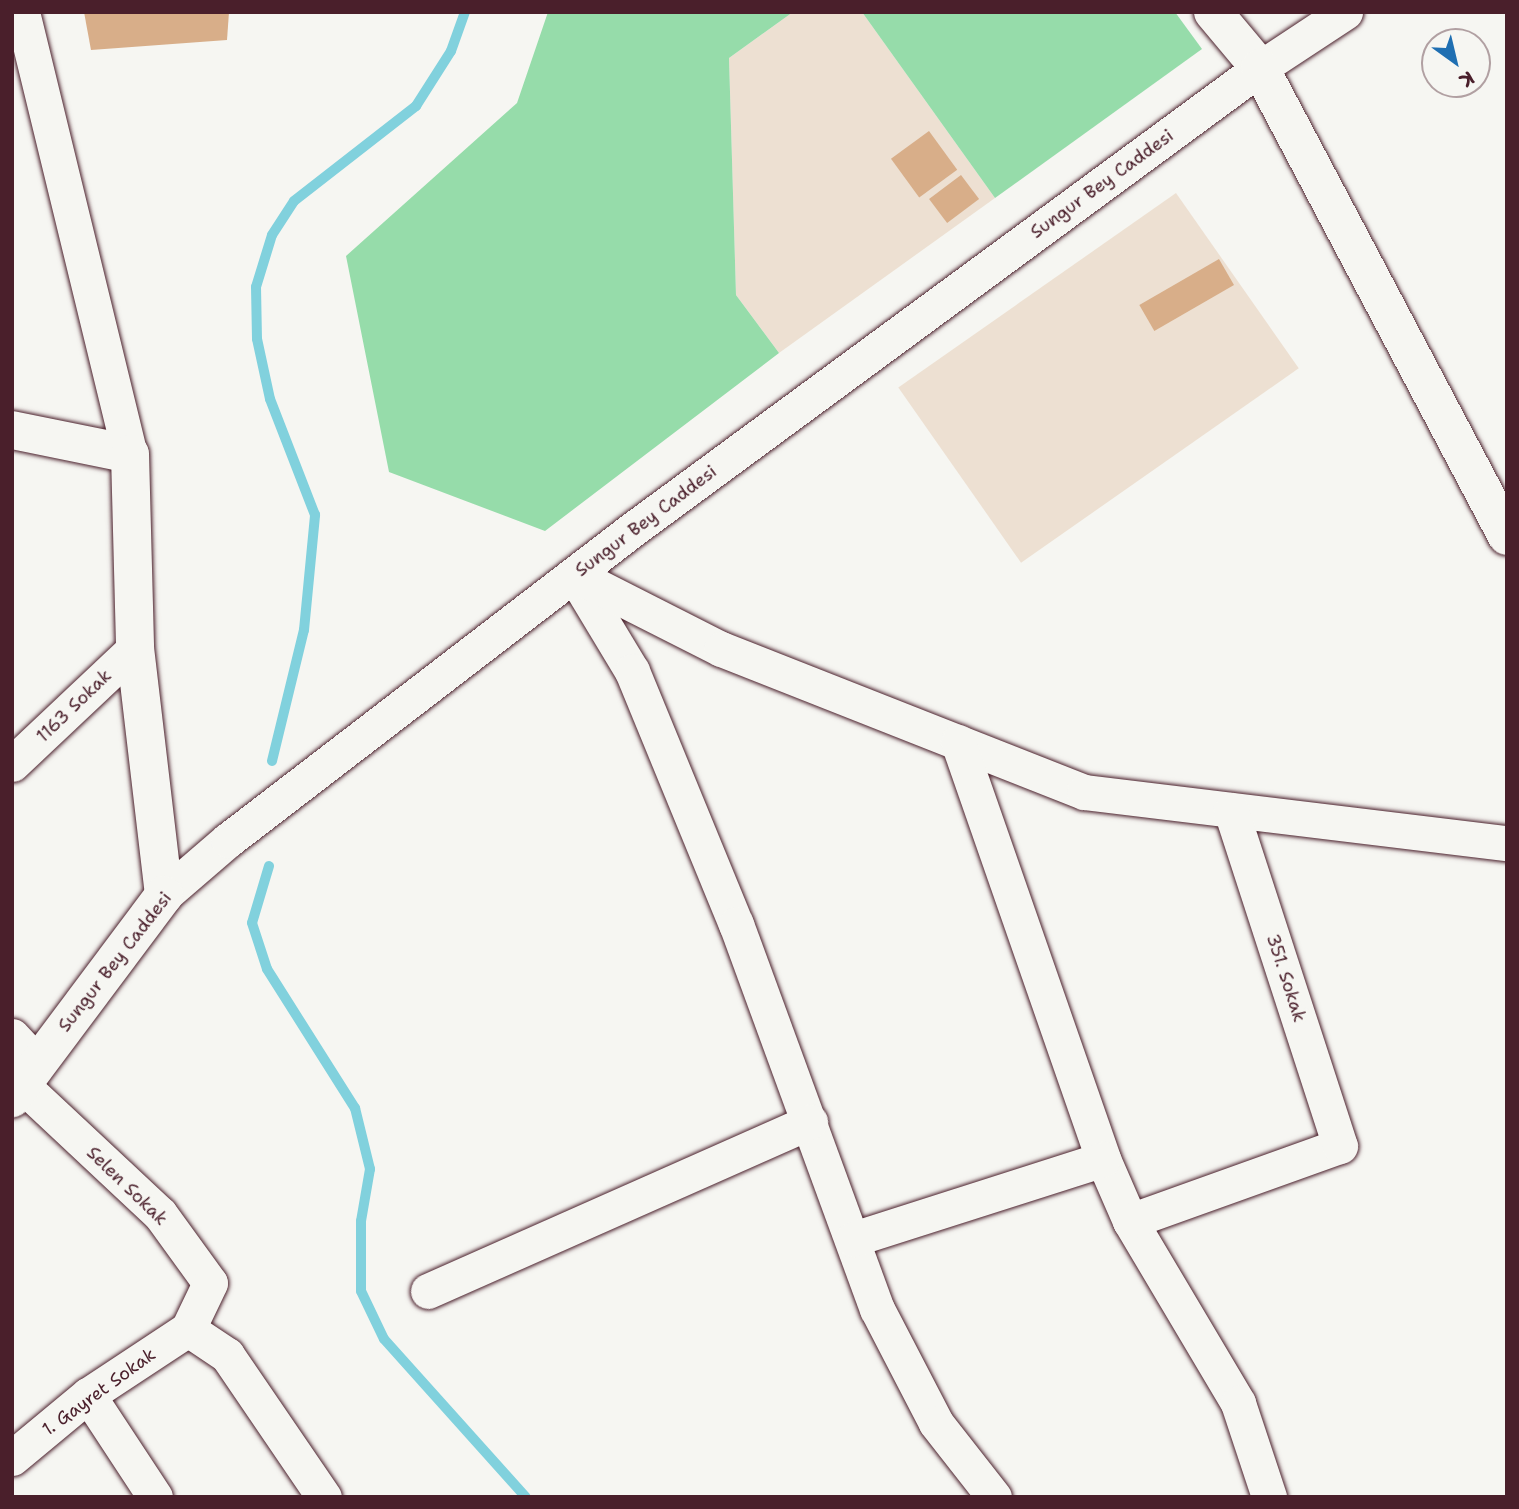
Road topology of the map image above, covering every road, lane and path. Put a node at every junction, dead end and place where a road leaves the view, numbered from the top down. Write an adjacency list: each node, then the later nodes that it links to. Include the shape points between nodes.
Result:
1 (22, 12): 6 (street)
2 (1213, 12): 4 (street)
3 (1345, 12): 4 (street, Sungur Bey Caddesi)
4 (1260, 68): 7 (street); 8 (street, Sungur Bey Caddesi)
5 (12, 430): 6 (street)
6 (130, 454): 9 (street)
7 (1507, 536)
8 (574, 575): 10 (street, via 721,649); 14 (street, Sungur Bey Caddesi); 17 (street, via 632,671 736,924)
9 (135, 648): 11 (street, 1163 Sokak); 14 (street)
10 (958, 742): 12 (street, via 1084,792); 18 (street)
11 (12, 764)
12 (1231, 810): 13 (street); 19 (street, 351. Sokak, via 1340,1146)
13 (1507, 844)
14 (164, 894): 16 (street, Sungur Bey Caddesi)
15 (12, 1036): 16 (street)
16 (24, 1082): 22 (street, Selen Sokak, via 160,1214 210,1283)
17 (810, 1122): 20 (street); 21 (street)
18 (1103, 1159): 19 (street); 20 (street)
19 (1130, 1220): 28 (street, via 1238,1403)
20 (853, 1239): 27 (street, via 877,1309 936,1423)
21 (428, 1291)
22 (188, 1329): 23 (street, 1. Gayret Sokak); 26 (street, via 227,1355)
23 (88, 1395): 24 (street, 1. Gayret Sokak); 25 (street)
24 (12, 1458)
25 (155, 1497)
26 (324, 1497)
27 (994, 1497)
28 (1269, 1497)

